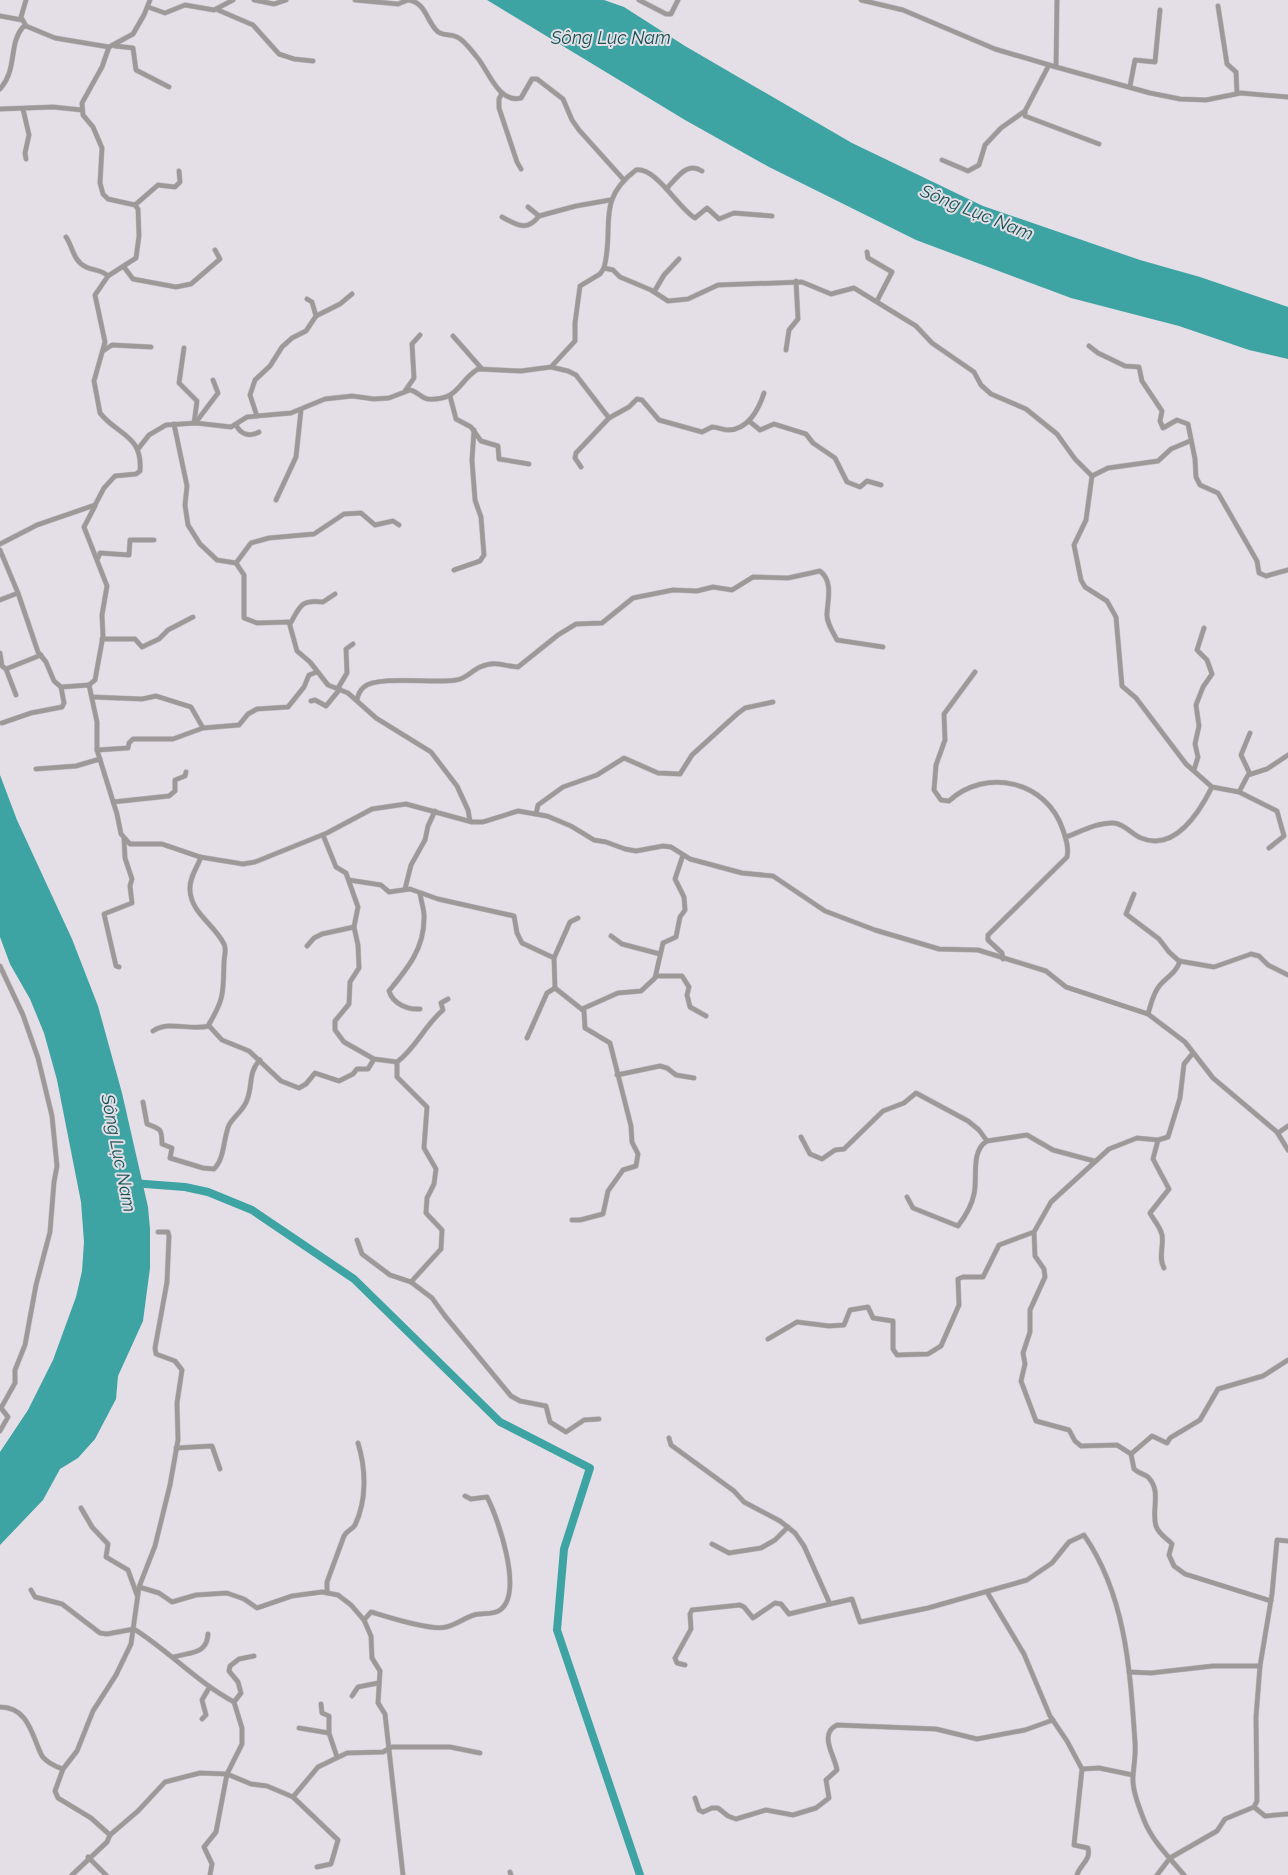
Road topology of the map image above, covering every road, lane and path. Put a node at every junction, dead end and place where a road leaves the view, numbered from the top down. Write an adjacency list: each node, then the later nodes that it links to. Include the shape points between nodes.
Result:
1 (26, 0): 17 (street)
2 (150, 0): 13 (street)
3 (233, 0): 14 (street)
4 (254, 0): 5 (street, via 274,4)
5 (286, 0)
6 (355, 0): 11 (street)
7 (639, 0): 8 (street, via 666,14 671,14)
8 (678, 0)
9 (861, 0): 21 (street, via 903,10 980,44)
10 (1057, 0): 22 (street)
11 (378, 1): 26 (street, via 398,4 412,1 422,6 436,31 445,36 456,36 464,43)
12 (1218, 6): 27 (street, via 1227,64 1236,72)
13 (148, 7): 14 (street, via 164,13 184,5); 19 (street, via 132,34)
14 (218, 10): 20 (street, via 253,25 279,54 294,60)
15 (1160, 10): 23 (street, via 1155,62 1135,60)
16 (0, 16): 17 (street)
17 (22, 20): 18 (street)
18 (26, 26): 19 (street, via 65,42); 25 (street, via 16,36 13,64)
19 (112, 46): 24 (street, via 133,48 136,70); 31 (street, via 84,96)
20 (314, 61)
21 (1049, 65): 22 (street); 32 (street)
22 (1056, 67): 23 (street)
23 (1130, 86): 27 (street, via 1165,97 1193,100)
24 (169, 87)
25 (0, 89)
26 (502, 93): 36 (street, via 499,108); 39 (street, via 514,99 521,98 532,79 537,79 563,99 572,120)
27 (1236, 93): 28 (street)
28 (1288, 97)
29 (23, 108): 30 (street); 31 (street); 34 (street, via 29,135 24,153)
30 (0, 109)
31 (82, 110): 42 (street, via 102,145 100,187 103,194 116,202)
32 (1024, 111): 33 (street, via 1025,116); 35 (street, via 992,136 976,168 964,170)
33 (1098, 144)
34 (26, 159)
35 (942, 160)
36 (521, 169)
37 (702, 170): 40 (street, via 690,167)
38 (179, 171): 42 (street, via 180,182 175,187 158,185)
39 (624, 180): 40 (street, via 636,170 642,170); 41 (street)
40 (667, 188): 45 (street, via 695,218 707,208 719,219 734,213)
41 (610, 200): 44 (street); 52 (street)
42 (135, 205): 51 (street, via 138,209 138,252)
43 (528, 207): 44 (street)
44 (539, 216): 46 (street, via 523,227)
45 (772, 216)
46 (502, 217)
47 (66, 237): 53 (street, via 78,261)
48 (215, 250): 51 (street, via 220,259 195,282 182,286 133,279)
49 (866, 252): 58 (street, via 868,258 892,272)
50 (679, 259): 55 (street)
51 (124, 267): 53 (street)
52 (604, 268): 55 (street, via 614,270 620,277); 67 (street, via 580,286 575,341)
53 (108, 276): 66 (street, via 96,291 95,298 105,342)
54 (796, 281): 55 (street, via 718,285 688,299 674,301 663,299); 58 (street, via 814,285 831,294 854,288); 65 (street, via 798,319 789,330)
55 (654, 292)
56 (352, 294): 59 (street)
57 (307, 299): 59 (street, via 312,302)
58 (877, 301): 86 (street, via 916,326 932,343 966,366 991,394 1026,409 1054,432)
59 (316, 316): 74 (street, via 306,331 282,347 270,366 255,380 250,395)
60 (420, 335): 70 (street, via 412,344 414,378)
61 (453, 336): 68 (street)
62 (1089, 346): 82 (street, via 1125,366 1138,367 1142,382 1162,412 1162,426 1164,428 1177,420 1185,422 1190,426)
63 (151, 347): 66 (street, via 112,345)
64 (184, 348): 77 (street, via 179,383 198,401)
65 (786, 350)
66 (103, 352): 83 (street, via 94,381 100,413 120,428)
67 (550, 367): 68 (street, via 520,371); 75 (street, via 576,376)
68 (482, 369): 72 (street, via 472,373)
69 (214, 380): 77 (street, via 218,393)
70 (404, 391): 72 (street, via 413,390 426,399); 73 (street, via 388,398 352,396 325,399)
71 (764, 393): 76 (street, via 759,410)
72 (450, 396): 80 (street, via 456,418)
73 (301, 410): 74 (street); 88 (street, via 296,457)
74 (257, 416): 79 (street, via 247,417)
75 (609, 418): 76 (street, via 640,398 662,421 700,432 712,427 731,430); 85 (street, via 575,456)
76 (748, 421): 87 (street, via 760,430 774,424 803,433 835,458 844,479 850,484 860,486 867,481)
77 (195, 423): 78 (street); 79 (street)
78 (174, 424): 83 (street, via 154,430); 95 (street, via 187,486 188,525 200,544 217,560)
79 (236, 426): 81 (street, via 248,435)
80 (474, 430): 84 (street, via 481,441 498,446 499,459); 96 (street, via 474,493 481,517 484,555 480,561)
81 (259, 432)
82 (1190, 441): 86 (street, via 1171,449 1158,461 1108,468); 97 (street, via 1200,485 1218,493 1257,561 1259,573 1266,576)
83 (138, 449): 89 (street, via 138,473 115,476)
84 (529, 464)
85 (580, 467)
86 (1092, 476): 127 (street, via 1086,520 1074,544 1082,580 1090,592 1107,602 1116,617 1122,686 1136,698 1183,761)
87 (881, 485)
88 (276, 500)
89 (95, 506): 92 (street, via 37,525); 94 (street, via 84,527)
90 (399, 525): 95 (street, via 393,520 375,525 361,513 350,512 337,516 310,536 251,542)
91 (154, 540): 94 (street, via 130,540 129,554 100,553)
92 (0, 544)
93 (0, 550): 98 (street)
94 (98, 558): 104 (street, via 106,586)
95 (236, 563): 102 (street, via 244,575 244,618 257,623 285,621)
96 (454, 570)
97 (1288, 570)
98 (18, 592): 100 (street); 108 (street)
99 (335, 594): 102 (street, via 323,602 312,600 299,607)
100 (0, 600)
101 (193, 617): 104 (street, via 142,647 135,639)
102 (290, 624): 110 (street, via 297,651)
103 (1204, 628): 127 (street, via 1196,650 1207,660 1212,674 1196,706 1199,726 1195,744 1198,757)
104 (102, 639): 112 (street, via 95,680)
105 (353, 644): 114 (street, via 346,649 347,673)
106 (883, 647): 117 (street, via 837,640 827,616 827,579 820,571 788,578 762,576 751,578 732,590 713,587 697,592 679,590 633,598 602,623 573,625 518,667 490,664 451,681 406,679 371,683 362,688)
107 (0, 653): 109 (street)
108 (40, 656): 109 (street); 113 (street)
109 (6, 670): 115 (street)
110 (317, 672): 114 (street, via 328,685); 121 (street, via 309,675 304,687 288,706 257,709 248,714 242,724)
111 (975, 672): 137 (street, via 944,714 945,740 936,765 934,790 941,800 949,801 955,794 975,784 994,781 1017,784 1044,799 1060,819)
112 (89, 685): 113 (street); 116 (street)
113 (61, 687): 120 (street, via 62,707)
114 (339, 689): 117 (street); 118 (street, via 326,706)
115 (16, 695)
116 (92, 696): 121 (street, via 142,699 156,696 188,705); 123 (street, via 97,722)
117 (357, 700): 135 (street, via 376,718 431,752 457,786)
118 (311, 701)
119 (773, 702): 134 (street, via 745,708 737,714 692,755 680,774 658,773 624,758 597,775 564,787 538,804)
120 (2, 723)
121 (204, 728): 123 (street, via 173,739 133,739 128,748)
122 (1250, 733): 129 (street, via 1241,754)
123 (97, 750): 125 (street)
124 (1288, 754): 129 (street, via 1267,769)
125 (100, 759): 126 (street, via 76,766); 132 (street)
126 (36, 768)
127 (1194, 770): 130 (street)
128 (186, 772): 132 (street, via 185,776 175,780 175,791 169,796)
129 (1250, 774): 131 (street)
130 (1212, 787): 131 (street); 137 (street, via 1192,820 1161,841 1142,838 1121,825 1111,823)
131 (1239, 792): 139 (street, via 1277,811 1284,836)
132 (113, 802): 138 (street)
133 (435, 812): 135 (street); 136 (street, via 410,804 377,807); 143 (street, via 411,865)
134 (536, 814): 135 (street, via 518,811 483,822); 140 (street, via 552,817 594,840 625,849 636,851 668,846)
135 (470, 822)
136 (323, 835): 141 (street, via 246,863); 142 (street, via 336,867)
137 (1066, 837): 152 (street, via 1067,857 988,935 988,940 1002,953)
138 (124, 839): 141 (street, via 138,846 168,845); 155 (street, via 125,858 132,880 132,903 104,914 113,946 112,956)
139 (1269, 848)
140 (683, 855): 150 (street, via 675,879 684,896 685,910 680,917 676,937 664,942); 152 (street, via 742,873 773,876 825,911 875,930 932,947 978,950)
141 (201, 857): 164 (street, via 193,875 190,896 200,916 219,936 226,949 224,993)
142 (349, 880): 143 (street, via 381,885 389,892); 147 (street, via 358,907)
143 (405, 889): 144 (street)
144 (420, 893): 151 (street, via 514,916 522,942); 160 (street, via 424,920 421,944 389,991 404,1007)
145 (1134, 894): 153 (street, via 1126,914 1159,939)
146 (578, 918): 151 (street, via 570,922)
147 (354, 927): 149 (street, via 322,934); 168 (street, via 359,968 350,982 350,1002 334,1026 344,1042)
148 (611, 936): 150 (street, via 622,944)
149 (307, 946)
150 (660, 954): 157 (street)
151 (554, 958): 158 (street)
152 (1003, 959): 162 (street, via 1046,972 1066,986)
153 (1180, 961): 156 (street, via 1214,967 1251,954); 162 (street, via 1176,971 1158,988)
154 (0, 966): 191 (street, via 23,1015 38,1058 52,1116 57,1166 50,1232 25,1345 15,1370 15,1383 1,1408 8,1417)
155 (119, 967)
156 (1288, 974)
157 (656, 976): 161 (street, via 639,992 618,993); 163 (street, via 682,976 689,987 690,1007)
158 (555, 988): 161 (street); 166 (street, via 547,994)
159 (448, 998): 170 (street, via 441,1003 444,1010 429,1022 415,1044)
160 (420, 1009)
161 (582, 1009): 171 (street, via 585,1028 610,1043)
162 (1148, 1014): 167 (street, via 1185,1042)
163 (706, 1016)
164 (209, 1026): 165 (street, via 191,1029 172,1026); 169 (street, via 222,1040 249,1051)
165 (153, 1031)
166 (527, 1038)
167 (1193, 1053): 175 (street, via 1213,1078); 177 (street, via 1184,1064 1178,1105 1168,1137)
168 (374, 1059): 169 (street, via 368,1069 357,1069 339,1081 315,1073 300,1088 281,1081); 170 (street)
169 (260, 1060): 173 (street, via 253,1067 247,1102 230,1124 214,1169 170,1158 172,1148 162,1144 161,1131 147,1124)
170 (397, 1062): 187 (street, via 398,1077 427,1107 424,1148 436,1169 434,1184 426,1198 426,1213 442,1230 441,1249)
171 (618, 1075): 172 (street, via 660,1066 673,1074); 182 (street, via 632,1142 638,1154 637,1165 623,1170 613,1182 606,1194 603,1214)
172 (694, 1078)
173 (144, 1102)
174 (1288, 1126): 175 (street)
175 (1278, 1133): 179 (street)
176 (800, 1137): 178 (street, via 811,1156 822,1159 835,1150 844,1149 885,1109 904,1103 916,1093 968,1120)
177 (1158, 1140): 180 (street, via 1132,1139 1109,1148); 186 (street, via 1153,1159 1169,1189 1150,1214 1162,1234 1161,1261)
178 (986, 1141): 180 (street, via 1027,1136 1053,1150); 181 (street, via 980,1147 975,1167 974,1195 960,1225 951,1225 922,1213 913,1208)
179 (1288, 1150)
180 (1094, 1161): 184 (street, via 1051,1202)
181 (907, 1197)
182 (572, 1220)
183 (158, 1232): 194 (street, via 168,1232 170,1236 167,1282 154,1348 156,1354 175,1361 182,1370)
184 (1034, 1232): 188 (street, via 999,1245 982,1277 958,1279 957,1314 941,1346 931,1353 898,1355 894,1352 893,1322 872,1318 868,1306 850,1310 844,1325 796,1322); 195 (street, via 1036,1256 1045,1278 1030,1310 1022,1381 1035,1419 1069,1430 1081,1446 1117,1445)
185 (357, 1240): 187 (street, via 362,1254 390,1275)
186 (1164, 1268)
187 (411, 1282): 190 (street, via 439,1305 514,1398 546,1406 550,1422 566,1432 584,1420)
188 (768, 1339)
189 (1288, 1360): 195 (street, via 1263,1376 1218,1390 1200,1420 1167,1443 1152,1436)
190 (599, 1419)
191 (0, 1431)
192 (669, 1438): 199 (street, via 671,1445 734,1491 744,1502)
193 (358, 1443): 204 (street, via 362,1461 362,1503 354,1527 344,1536 327,1582)
194 (176, 1448): 196 (street, via 212,1446); 202 (street, via 165,1511)
195 (1131, 1454): 207 (street, via 1134,1469 1148,1478 1154,1487 1156,1526 1172,1544 1170,1555 1178,1570)
196 (220, 1469)
197 (465, 1496): 209 (street, via 474,1499 486,1496 493,1512 511,1574 502,1607 497,1612 473,1615 446,1627 430,1627 371,1612)
198 (81, 1508): 206 (street, via 108,1544 106,1557 128,1570)
199 (788, 1527): 201 (street, via 761,1548 731,1554); 208 (street, via 804,1546)
200 (1288, 1540): 207 (street, via 1277,1540)
201 (712, 1544)
202 (139, 1587): 204 (street, via 159,1593 172,1602 196,1595 231,1594 258,1608 292,1596); 206 (street)
203 (31, 1590): 210 (street, via 35,1597 62,1604 103,1634)
204 (327, 1592): 209 (street, via 342,1597)
205 (987, 1592): 208 (street, via 864,1622 860,1622 852,1599); 216 (street, via 1027,1580 1052,1563 1069,1542 1084,1535 1099,1560 1120,1611); 224 (street, via 1024,1654)
206 (138, 1596): 210 (street)
207 (1270, 1600): 215 (street)
208 (830, 1604): 214 (street, via 789,1614 781,1604 775,1603 753,1618 742,1606 693,1610 690,1614 691,1629 675,1658 677,1663)
209 (364, 1620): 217 (street, via 371,1639 372,1658 380,1671)
210 (134, 1629): 213 (street); 230 (street, via 124,1660 92,1711 77,1751)
211 (208, 1634): 213 (street, via 207,1642 196,1653)
212 (254, 1656): 220 (street, via 239,1659 229,1669 241,1691)
213 (174, 1657): 218 (street)
214 (685, 1665)
215 (1260, 1666): 216 (street); 236 (street, via 1256,1717 1258,1796)
216 (1128, 1672): 233 (street, via 1136,1751)
217 (378, 1683): 219 (street, via 358,1687); 227 (street, via 378,1703 385,1714)
218 (209, 1688): 220 (street); 223 (street, via 202,1700 206,1715)
219 (352, 1696)
220 (234, 1702): 232 (street, via 243,1738)
221 (321, 1704): 226 (street, via 322,1713 329,1716)
222 (0, 1707): 230 (street, via 11,1708 30,1724 43,1757)
223 (202, 1719)
224 (1053, 1720): 231 (street); 235 (street, via 1025,1730 977,1739 936,1729 837,1725 830,1729 828,1737 837,1770 827,1778 828,1798 816,1808 793,1815 766,1810 736,1819 718,1808 698,1810)
225 (299, 1728): 226 (street)
226 (329, 1733): 229 (street)
227 (387, 1750): 228 (street, via 398,1747 457,1747); 229 (street, via 352,1752); 245 (street)
228 (480, 1753)
229 (337, 1757): 234 (street, via 318,1767)
230 (63, 1769): 238 (street, via 56,1796 91,1818)
231 (1082, 1769): 233 (street, via 1099,1768); 246 (street, via 1074,1845 1088,1848 1089,1852)
232 (227, 1774): 234 (street); 238 (street, via 204,1772 165,1782); 244 (street, via 216,1832 204,1847 212,1866)
233 (1133, 1776): 240 (street, via 1146,1825)
234 (293, 1797): 241 (street, via 338,1840 331,1864)
235 (694, 1798)
236 (1254, 1807): 237 (street, via 1265,1816); 240 (street, via 1225,1819 1217,1832)
237 (1288, 1814)
238 (110, 1835): 239 (street)
239 (88, 1857): 242 (street); 243 (street)
240 (1170, 1858): 247 (street); 248 (street)
241 (318, 1867)
242 (72, 1875)
243 (106, 1875)
244 (210, 1875)
245 (403, 1875)
246 (1077, 1875)
247 (1157, 1875)
248 (1184, 1875)

